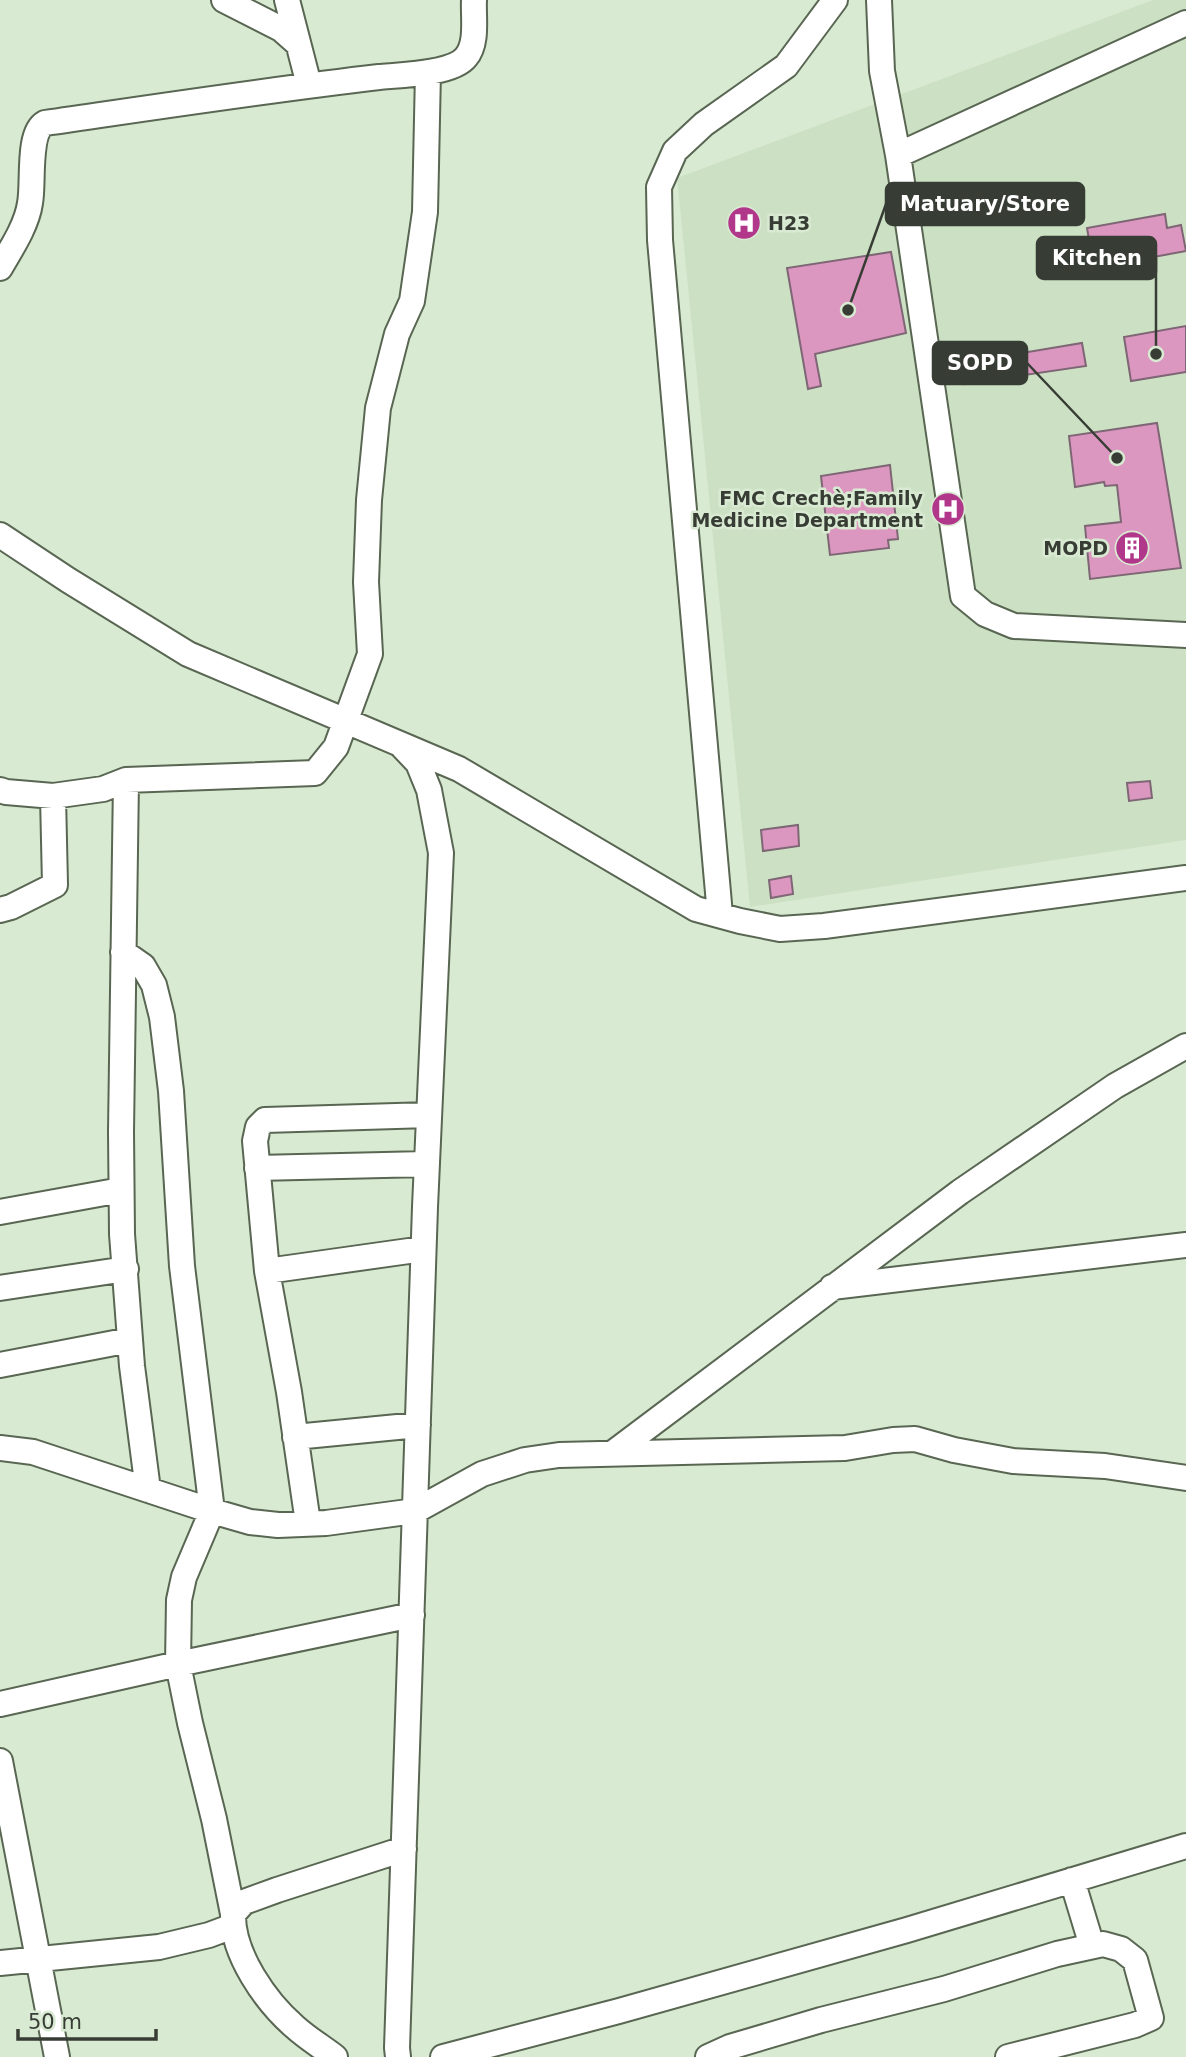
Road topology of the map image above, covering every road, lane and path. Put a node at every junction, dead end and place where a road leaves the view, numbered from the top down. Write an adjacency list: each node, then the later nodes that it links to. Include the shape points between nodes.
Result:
1 (223, 0): 7 (street, via 281,29)
2 (287, 0): 7 (street)
3 (474, 0): 8 (street, via 473,44 466,58)
4 (835, 0): 21 (street, via 786,66 704,124 675,151 659,187)
5 (879, 0): 10 (street, via 882,71)
6 (1186, 23): 10 (street)
7 (298, 44): 9 (street)
8 (428, 72): 9 (street); 14 (street, via 425,212 414,288 378,408 366,582 370,654)
9 (309, 85): 11 (street, via 39,126 30,205)
10 (898, 155): 13 (street, via 963,596 985,614 1014,626)
11 (0, 268)
12 (0, 535): 14 (street, via 188,654)
13 (1186, 635)
14 (346, 721): 15 (street); 16 (street, via 336,747 315,773)
15 (400, 744): 21 (street, via 459,769 696,909); 24 (street, via 418,763 429,790 441,853)
16 (125, 780): 18 (street, via 103,789); 22 (street)
17 (0, 790): 18 (street)
18 (53, 796): 20 (street, via 55,885)
19 (1186, 878): 21 (street, via 824,926 780,929)
20 (0, 910)
21 (720, 915)
22 (123, 952): 27 (street); 43 (street, via 143,966 154,985 162,1017 182,1266)
23 (1186, 1046): 33 (street, via 1115,1086)
24 (429, 1115): 25 (street); 26 (street, via 265,1120 255,1141)
25 (426, 1164): 26 (street); 30 (street)
26 (257, 1168): 32 (street)
27 (121, 1190): 28 (street); 31 (street)
28 (0, 1212)
29 (1186, 1245): 33 (street)
30 (423, 1249): 32 (street); 37 (street)
31 (125, 1269): 34 (street); 35 (street)
32 (267, 1271): 38 (street)
33 (832, 1287): 40 (street)
34 (0, 1288)
35 (130, 1340): 36 (street); 42 (street)
36 (0, 1365)
37 (418, 1425): 38 (street); 44 (street)
38 (295, 1437): 45 (street)
39 (0, 1448): 42 (street, via 33,1452)
40 (613, 1453): 41 (street, via 845,1448 915,1439 1013,1461 1105,1466); 44 (street, via 525,1460 482,1474)
41 (1186, 1478)
42 (148, 1490): 43 (street)
43 (212, 1511): 45 (street, via 250,1522); 47 (street, via 184,1577)
44 (415, 1511): 45 (street); 46 (street)
45 (308, 1523)
46 (412, 1615): 47 (street); 51 (street)
47 (178, 1664): 48 (street); 53 (street, via 215,1819)
48 (0, 1704)
49 (0, 1761): 55 (street)
50 (1186, 1846): 52 (street)
51 (404, 1849): 53 (street, via 244,1902); 59 (street)
52 (1072, 1880): 54 (street); 60 (street)
53 (233, 1920): 55 (street, via 209,1935 159,1947); 58 (street, via 244,1959 267,1997 294,2027)
54 (1092, 1946): 61 (street, via 821,2020); 62 (street, via 1121,1949 1135,1960 1151,2018)
55 (39, 1959): 56 (street); 57 (street)
56 (0, 1963)
57 (57, 2057)
58 (335, 2057)
59 (398, 2057)
60 (443, 2057)
61 (708, 2057)
62 (1008, 2057)

